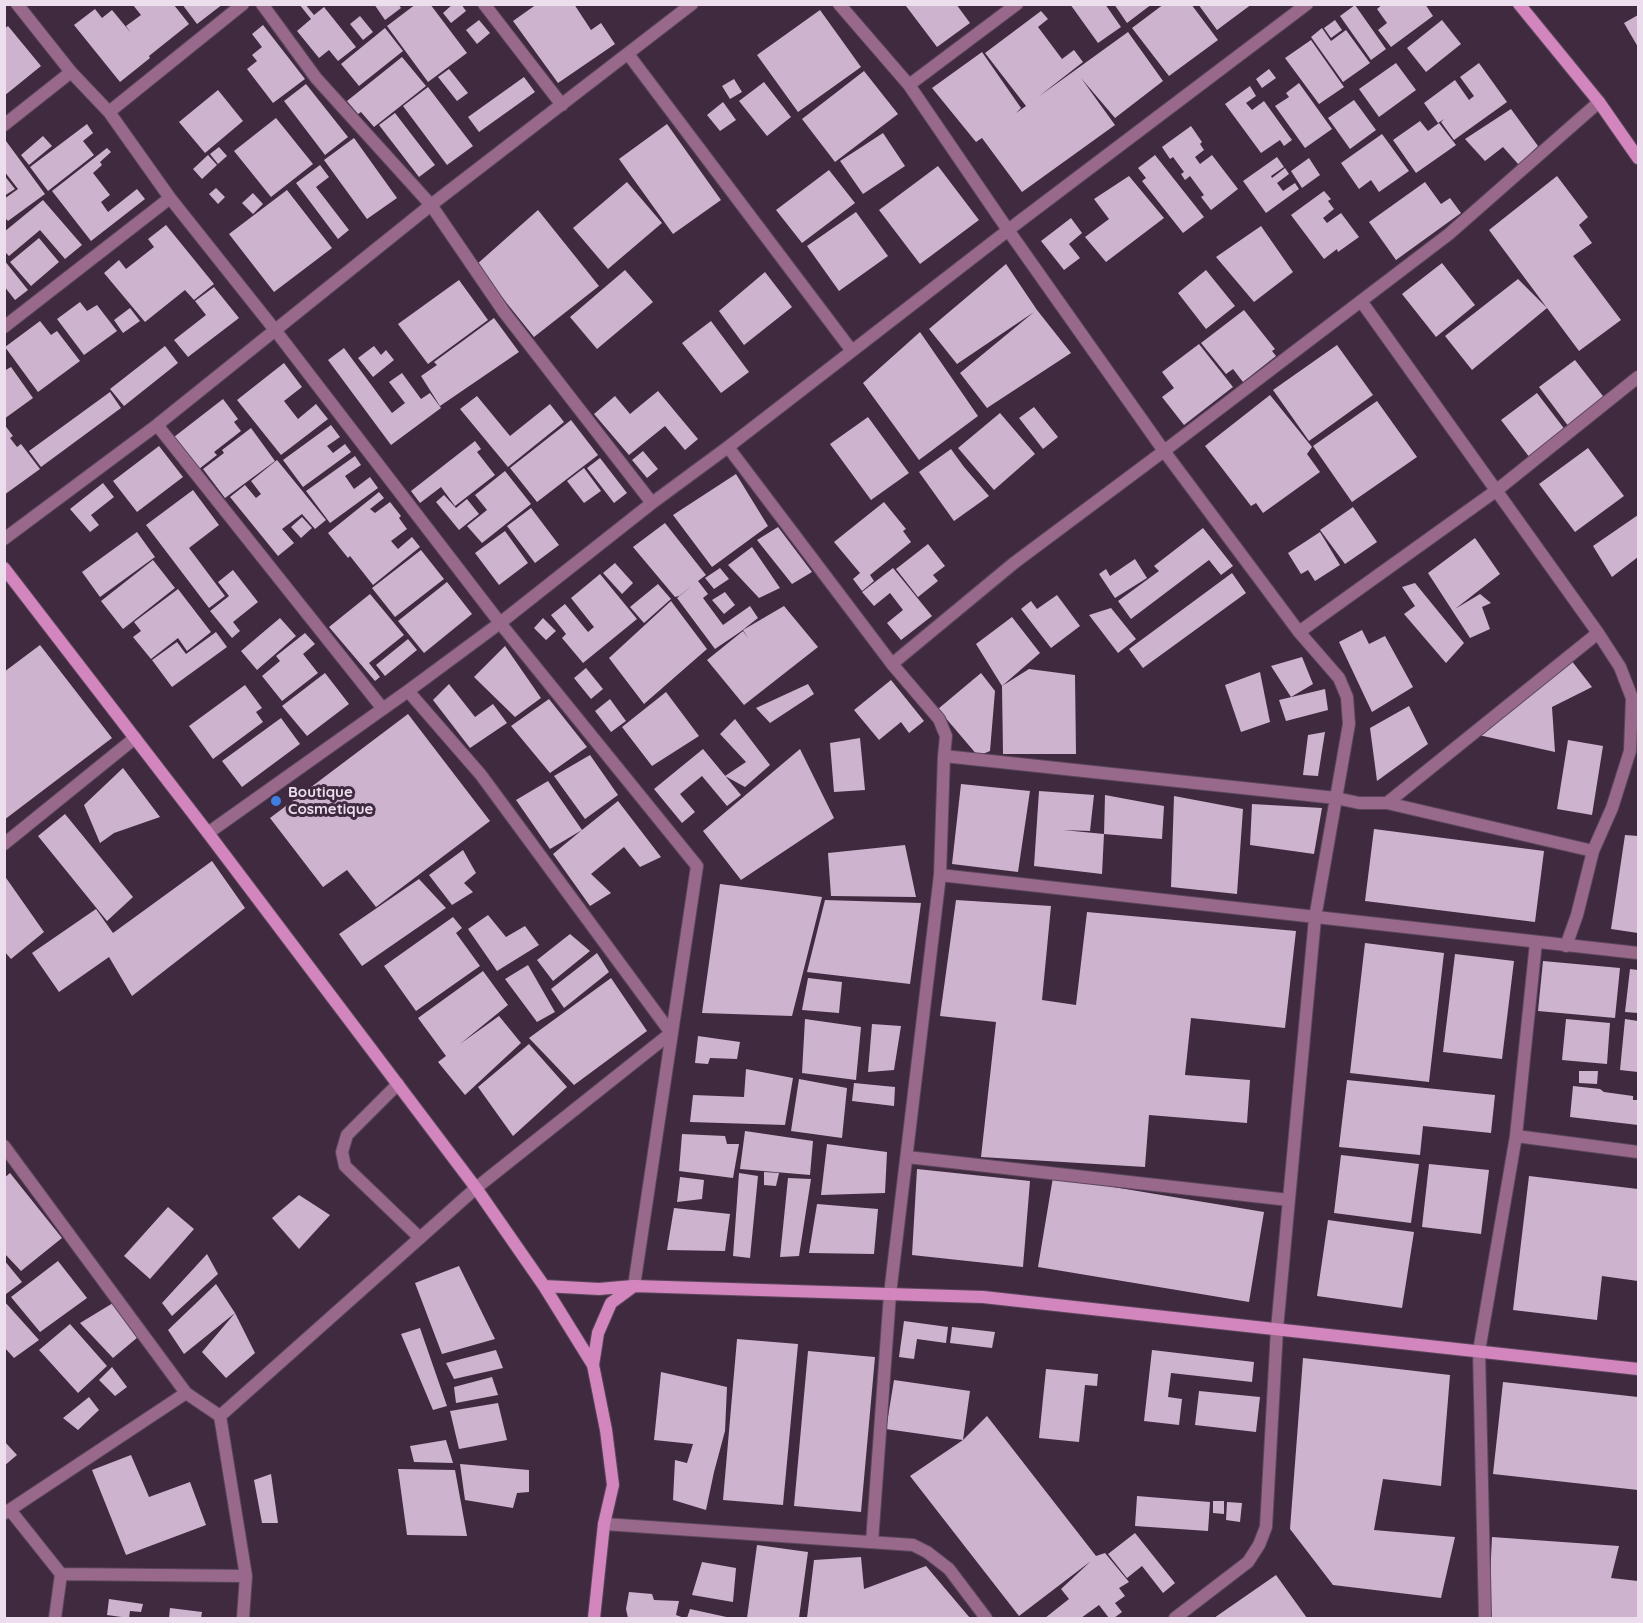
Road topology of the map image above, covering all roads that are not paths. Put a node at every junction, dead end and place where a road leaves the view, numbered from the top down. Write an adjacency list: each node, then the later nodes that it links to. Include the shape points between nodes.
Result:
1 (17, 4): 11 (street)
2 (243, 4): 15 (street)
3 (262, 4): 19 (street, via 316,78)
4 (484, 4): 14 (street)
5 (692, 4): 10 (street)
6 (839, 4): 12 (street)
7 (1017, 4): 12 (street)
8 (1307, 4): 20 (street)
9 (1519, 4): 13 (street)
10 (628, 54): 14 (street); 24 (street)
11 (71, 72): 15 (street); 16 (street)
12 (909, 85): 20 (street)
13 (1599, 102): 17 (street); 21 (street, via 1449,234)
14 (562, 105): 19 (street)
15 (109, 112): 18 (street)
16 (4, 125)
17 (1638, 158)
18 (170, 198): 22 (street); 23 (street)
19 (430, 205): 23 (street); 30 (street, via 504,312)
20 (1008, 230): 24 (street); 28 (street)
21 (1361, 301): 28 (street); 29 (street)
22 (4, 327)
23 (274, 330): 26 (street); 33 (street)
24 (852, 351): 27 (street)
25 (1638, 377): 29 (street)
26 (157, 425): 31 (street); 38 (street)
27 (728, 447): 30 (street); 36 (street)
28 (1164, 451): 34 (street); 36 (street, via 1014,563)
29 (1497, 490): 34 (street); 35 (street)
30 (652, 503): 33 (street)
31 (4, 538)
32 (4, 568): 39 (street)
33 (500, 623): 37 (street); 51 (street, via 697,866)
34 (1299, 632): 41 (street, via 1339,678 1347,697 1348,724)
35 (1598, 633): 42 (street); 45 (street, via 1620,666 1632,698 1630,751)
36 (892, 664): 40 (street, via 939,719 946,736)
37 (408, 691): 38 (street); 51 (street, via 481,775)
38 (383, 708): 43 (street)
39 (135, 738): 43 (street); 44 (street)
40 (944, 756): 41 (street); 46 (street)
41 (1336, 798): 42 (street); 47 (street)
42 (1387, 803): 45 (street)
43 (208, 833): 52 (street)
44 (4, 844)
45 (1593, 851): 49 (street)
46 (940, 875): 47 (street); 56 (street)
47 (1315, 918): 48 (street); 58 (street)
48 (1536, 942): 49 (street); 53 (street)
49 (1566, 946): 50 (street)
50 (1638, 953)
51 (672, 1033): 57 (street); 61 (street)
52 (398, 1084): 57 (street); 59 (street, via 346,1135 342,1152 345,1166)
53 (1516, 1136): 55 (street); 64 (street)
54 (4, 1146): 67 (street)
55 (1638, 1152)
56 (906, 1157): 58 (street); 62 (street)
57 (476, 1188): 59 (street); 60 (street)
58 (1289, 1200): 63 (street)
59 (420, 1238): 68 (street)
60 (544, 1286): 61 (street); 65 (street)
61 (634, 1286): 62 (street); 65 (street, via 611,1303 598,1333)
62 (890, 1294): 63 (street, via 983,1297); 71 (street)
63 (1277, 1329): 64 (street); 78 (street, via 1266,1527 1248,1562)
64 (1479, 1351): 66 (street); 79 (street)
65 (593, 1365): 70 (street, via 613,1485)
66 (1638, 1369)
67 (186, 1393): 68 (street); 69 (street)
68 (219, 1416): 73 (street)
69 (7, 1511): 72 (street)
70 (604, 1524): 71 (street); 76 (street)
71 (872, 1542): 77 (street, via 913,1545 927,1552 949,1569)
72 (61, 1574): 73 (street); 74 (street)
73 (246, 1576): 75 (street)
74 (55, 1618)
75 (243, 1618)
76 (594, 1618)
77 (986, 1618)
78 (1175, 1618)
79 (1485, 1618)

